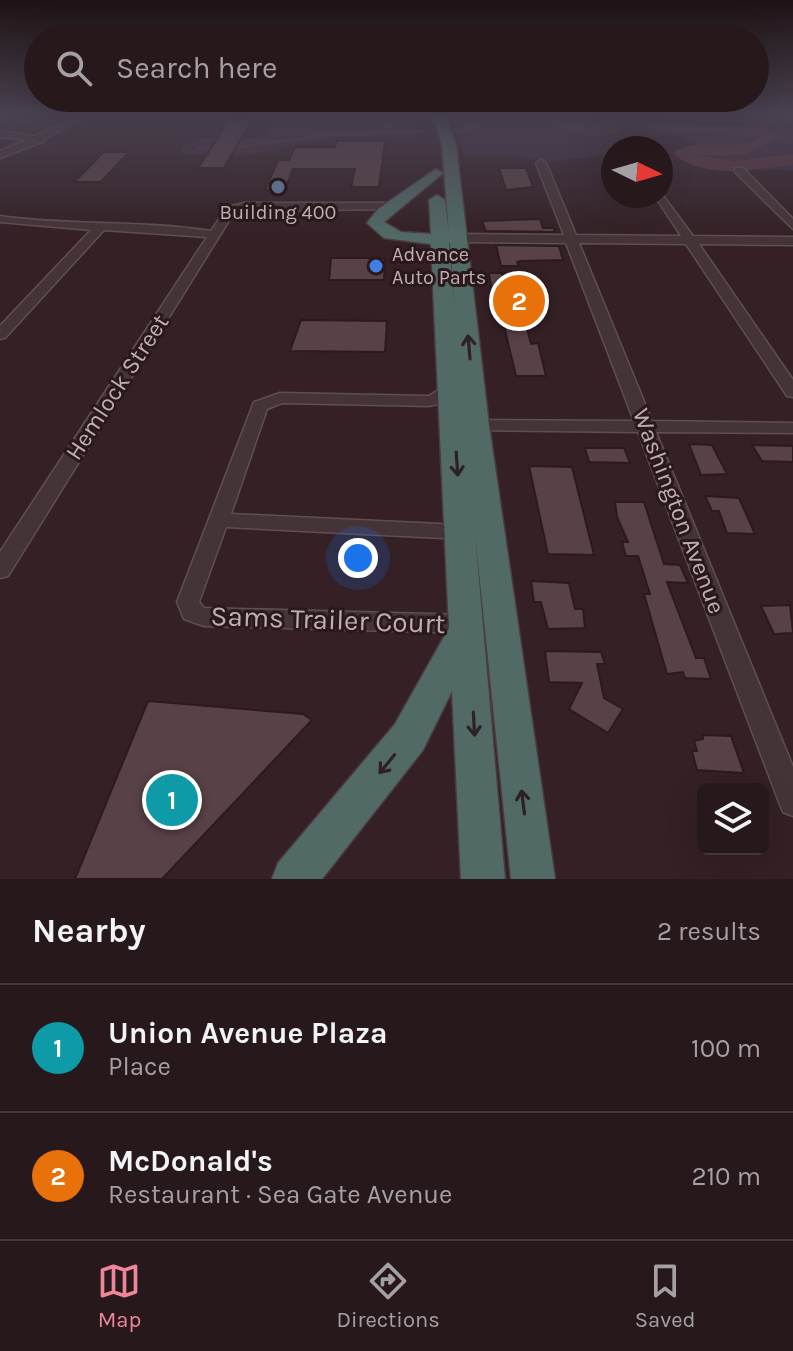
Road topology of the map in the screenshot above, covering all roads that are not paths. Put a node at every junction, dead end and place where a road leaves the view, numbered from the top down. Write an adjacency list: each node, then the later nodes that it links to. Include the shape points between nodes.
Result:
1 (430, 155): 7 (highway, via 420,191)
2 (439, 155): 14 (highway)
3 (439, 155): 14 (highway)
4 (541, 163): 15 (street, Washington Avenue)
5 (739, 170): 12 (street)
6 (344, 206): 7 (street); 9 (street); 13 (street, Hemlock Street, via 237,207)
7 (395, 206): 9 (highway)
8 (668, 208): 16 (street)
9 (379, 215): 14 (highway, via 375,223 387,233)
10 (3, 222): 11 (street)
11 (101, 226): 13 (street, via 172,227); 18 (street)
12 (793, 226)
13 (214, 235): 26 (street, Hemlock Street)
14 (448, 238): 15 (street); 19 (highway); 21 (highway, one-way to 14)
15 (573, 240): 16 (street); 22 (street, Washington Avenue)
16 (691, 241): 17 (street); 20 (street)
17 (793, 241)
18 (0, 335)
19 (451, 387): 24 (street, Sams Trailer Court, via 429,401 269,400 260,406); 25 (highway, one-way to 25)
20 (793, 392)
21 (476, 425): 22 (street); 31 (highway, one-way to 21)
22 (646, 427): 23 (street); 28 (street, Washington Avenue)
23 (793, 428)
24 (218, 520): 25 (street); 27 (street, Sams Trailer Court, via 188,602 192,613)
25 (461, 532): 27 (highway)
26 (3, 558)
27 (468, 624): 29 (highway, one-way to 29, via 409,737); 30 (highway, one-way to 30)
28 (793, 802)
29 (294, 879)
30 (483, 879)
31 (533, 879)

